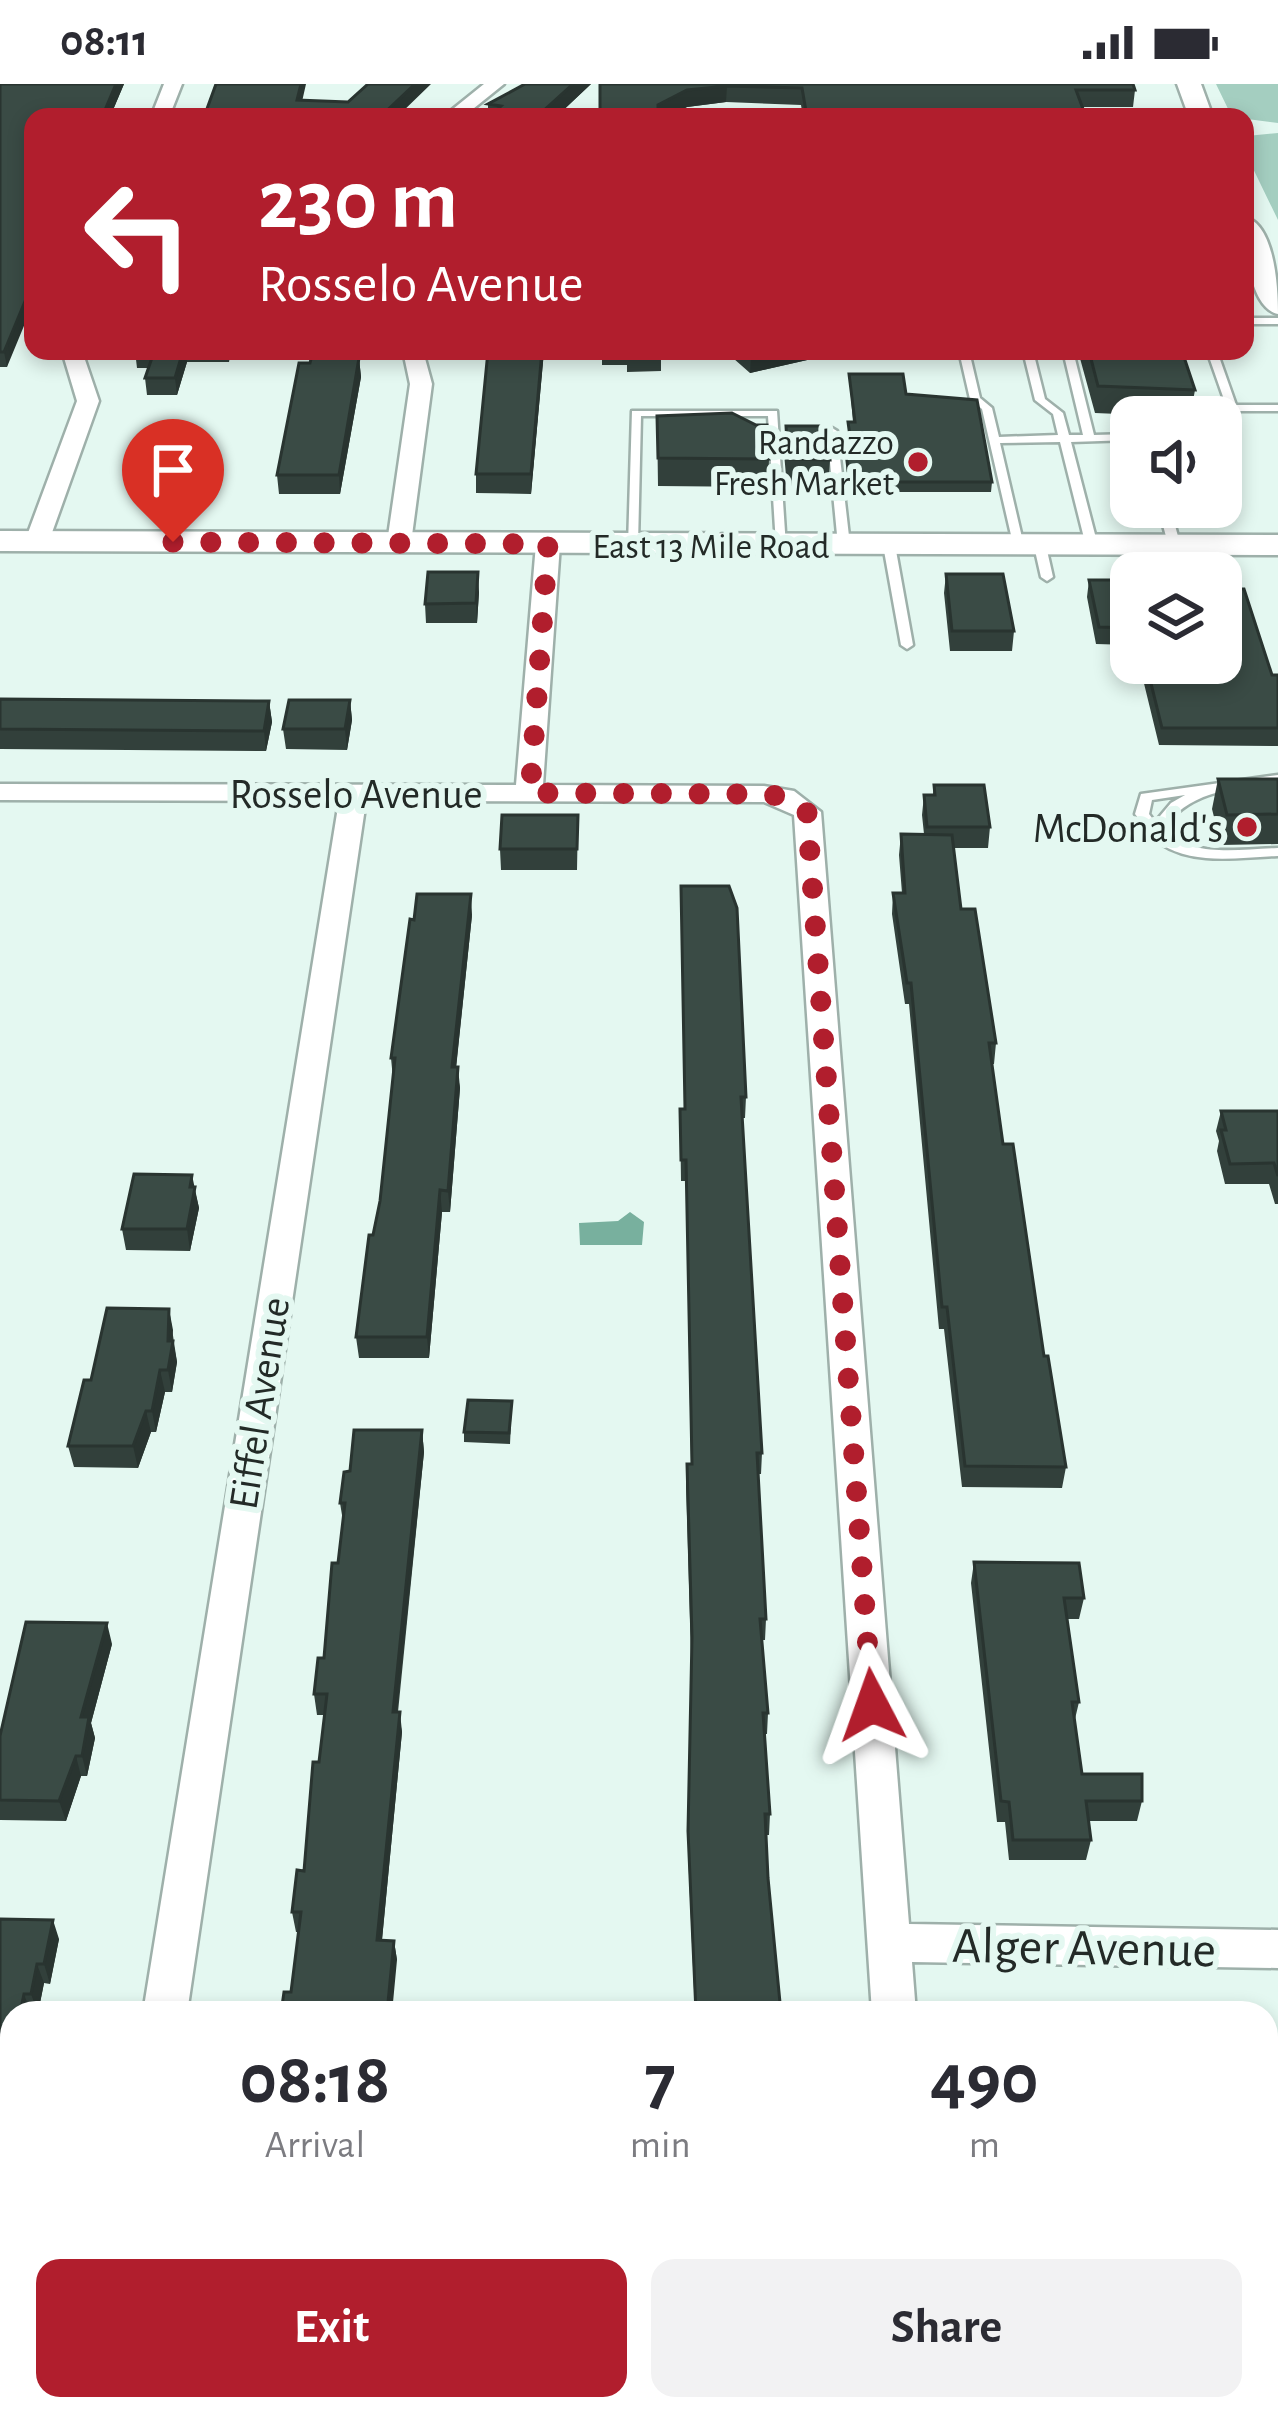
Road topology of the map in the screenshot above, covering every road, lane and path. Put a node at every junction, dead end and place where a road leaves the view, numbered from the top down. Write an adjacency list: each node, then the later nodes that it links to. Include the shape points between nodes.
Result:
1 (495, 84): 2 (street)
2 (464, 108)
3 (1254, 247): 4 (main road)
4 (1278, 306)
5 (75, 360): 20 (street, via 88,401)
6 (415, 360): 21 (street, via 420,406)
7 (966, 360): 17 (lane)
8 (1030, 360): 18 (lane, via 1040,400 1058,413)
9 (1070, 360): 15 (lane)
10 (1215, 360): 11 (lane)
11 (1228, 396)
12 (1242, 408): 13 (lane)
13 (1278, 408)
14 (832, 431): 25 (lane)
15 (1089, 437): 16 (lane); 18 (lane)
16 (1110, 437)
17 (994, 440): 18 (lane); 31 (lane)
18 (1064, 440): 28 (lane)
19 (0, 541): 20 (main road, East 13 Mile Road)
20 (38, 541): 21 (main road, East 13 Mile Road)
21 (399, 543): 22 (main road, East 13 Mile Road)
22 (548, 544): 23 (main road, East 13 Mile Road); 37 (street)
23 (632, 544): 24 (main road, East 13 Mile Road); 24 (lane, via 636,413 773,413)
24 (782, 545): 25 (main road, East 13 Mile Road)
25 (844, 545): 26 (main road, East 13 Mile Road)
26 (890, 545): 31 (main road, East 13 Mile Road); 32 (lane)
27 (1278, 545): 30 (main road, East 13 Mile Road)
28 (1092, 546): 29 (main road, East 13 Mile Road); 31 (main road, East 13 Mile Road)
29 (1129, 552)
30 (1232, 552)
31 (1035, 556)
32 (907, 645)
33 (1278, 778): 34 (lane)
34 (1215, 787): 38 (lane, via 1163,815); 38 (lane, via 1146,797 1142,814)
35 (0, 792): 36 (street, Rosselo Avenue)
36 (353, 793): 37 (street, Rosselo Avenue); 42 (street, Eiffel Avenue)
37 (530, 793): 40 (street, Rosselo Avenue, via 784,797 810,817)
38 (1156, 832): 39 (lane, via 1188,850)
39 (1278, 852)
40 (890, 1943): 41 (street, Alger Avenue); 43 (street)
41 (1278, 1949)
42 (167, 2001)
43 (893, 2001)

